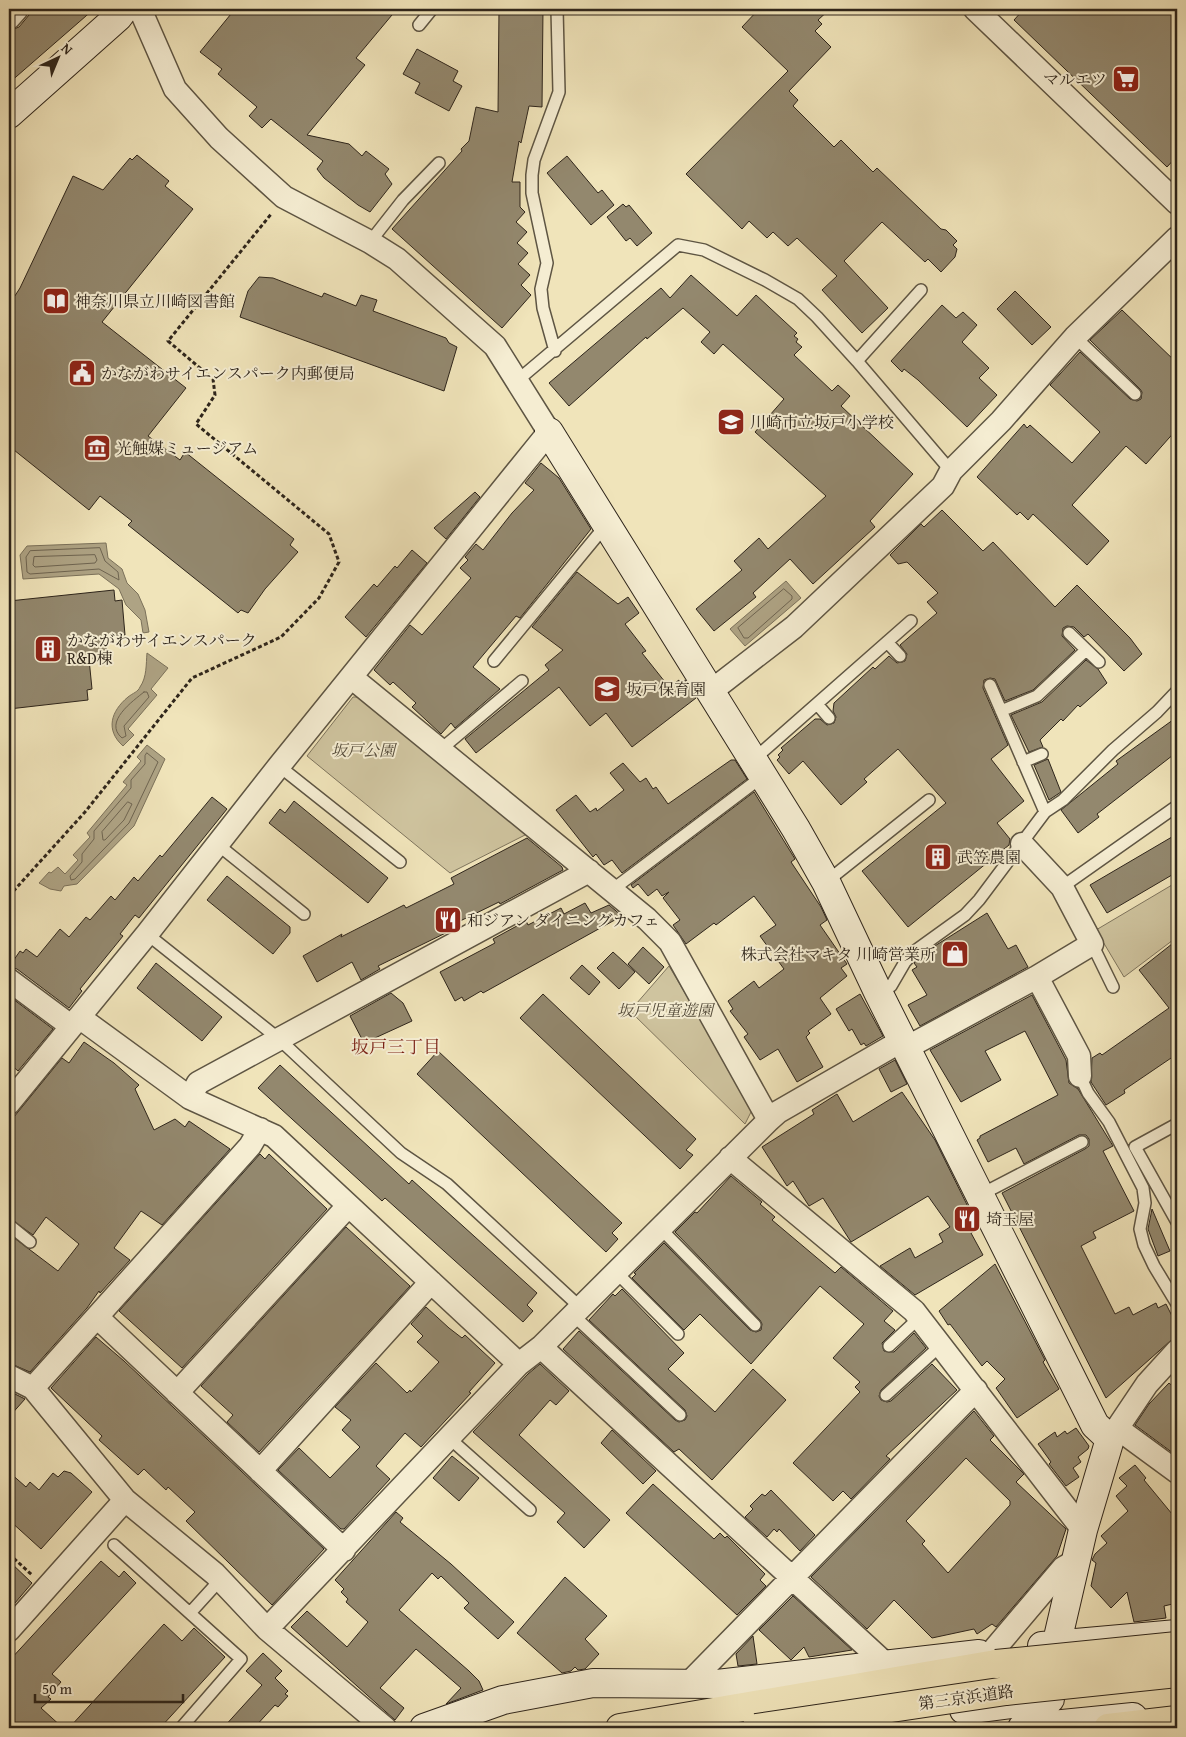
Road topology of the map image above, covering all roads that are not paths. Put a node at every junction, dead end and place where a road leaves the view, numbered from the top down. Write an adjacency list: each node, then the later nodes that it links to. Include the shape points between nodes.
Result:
1 (17, 9): 7 (street)
2 (124, 9): 9 (street)
3 (140, 9): 13 (street, via 176,89 219,138 284,197)
4 (432, 9): 8 (lane)
5 (557, 9): 16 (lane, via 559,92 534,160 532,175 532,193 547,264 541,289 543,308)
6 (975, 9): 11 (street)
7 (9, 18)
8 (419, 25)
9 (9, 114)
10 (439, 163): 13 (lane, via 402,200)
11 (1177, 203)
12 (1177, 238): 15 (street)
13 (370, 242): 18 (street, via 397,259 495,346)
14 (921, 290): 17 (lane)
15 (1074, 337): 19 (lane); 21 (street, via 1001,421)
16 (555, 351): 17 (lane, via 678,245 704,250 798,299); 18 (lane)
17 (857, 361): 21 (lane)
18 (518, 380): 20 (street)
19 (1135, 394)
20 (549, 432): 22 (street); 30 (street)
21 (951, 471): 34 (street, via 943,486 794,627)
22 (606, 525): 28 (lane); 34 (street)
23 (911, 621): 25 (lane)
24 (1069, 633): 26 (lane)
25 (887, 642): 27 (lane); 35 (lane)
26 (1086, 650): 29 (lane); 36 (lane, via 1037,696)
27 (900, 656)
28 (494, 661)
29 (1099, 662)
30 (351, 677): 38 (street); 41 (street)
31 (522, 681): 38 (lane)
32 (990, 686): 36 (lane)
33 (1177, 691): 45 (lane, via 1063,800)
34 (710, 692): 42 (street)
35 (816, 704): 37 (lane); 42 (lane)
36 (1001, 710): 40 (lane)
37 (829, 718)
38 (440, 750): 49 (street)
39 (1042, 754): 40 (lane)
40 (1024, 762): 45 (lane)
41 (279, 766): 46 (street); 48 (lane)
42 (758, 768): 50 (street); 52 (lane)
43 (929, 800): 50 (lane)
44 (1177, 806): 51 (lane)
45 (1045, 812): 47 (lane)
46 (217, 844): 53 (lane); 54 (street)
47 (1022, 844): 51 (street); 59 (lane, via 966,915 915,951 891,986)
48 (400, 862)
49 (589, 871): 52 (street); 61 (street)
50 (826, 882): 59 (street)
51 (1062, 887): 55 (street)
52 (612, 890): 66 (street, via 670,942)
53 (304, 914)
54 (147, 934): 60 (street); 61 (lane)
55 (1092, 944): 56 (street); 58 (lane)
56 (1037, 977): 62 (street); 63 (street, via 1079,1056)
57 (9, 980): 60 (street)
58 (1114, 987)
59 (879, 994): 62 (street)
60 (75, 1022): 64 (street); 65 (street)
61 (279, 1039): 64 (street, via 198,1083); 80 (lane, via 401,1153 447,1184)
62 (904, 1044): 66 (street); 71 (street)
63 (1080, 1076): 79 (lane, via 1109,1122 1143,1188 1145,1203 1140,1229 1144,1245)
64 (190, 1098): 68 (street)
65 (9, 1103)
66 (769, 1120): 70 (street)
67 (1177, 1124): 73 (lane, via 1135,1147)
68 (260, 1129): 72 (street, via 274,1136); 81 (street, via 250,1146)
69 (1082, 1142): 71 (lane)
70 (730, 1158): 75 (street); 82 (street)
71 (980, 1195): 96 (street, via 1095,1425)
72 (348, 1206): 78 (street); 93 (street)
73 (1177, 1222)
74 (9, 1226): 76 (lane)
75 (660, 1228): 77 (street); 83 (lane)
76 (30, 1242)
77 (616, 1272): 80 (street); 84 (lane)
78 (431, 1282): 89 (street); 98 (street)
79 (1177, 1304)
80 (577, 1311): 87 (street); 95 (lane)
81 (96, 1317): 91 (street); 93 (street)
82 (919, 1318): 85 (lane); 86 (street)
83 (755, 1325)
84 (678, 1334)
85 (889, 1346)
86 (940, 1346): 92 (street); 94 (lane)
87 (541, 1347): 89 (street); 106 (street)
88 (1177, 1351): 96 (street, via 1147,1384)
89 (519, 1364): 97 (street)
90 (9, 1376): 91 (street)
91 (33, 1388): 100 (street)
92 (976, 1390): 102 (street); 106 (street)
93 (177, 1393): 98 (street)
94 (886, 1395)
95 (680, 1415)
96 (1113, 1434): 99 (street); 102 (street)
97 (448, 1437): 101 (lane); 104 (street)
98 (260, 1471): 104 (street)
99 (1177, 1472)
100 (125, 1500): 107 (street); 110 (street)
101 (530, 1510)
102 (1083, 1530): 105 (street)
103 (114, 1545): 108 (lane)
104 (344, 1550): 109 (street)
105 (1077, 1560): 112 (street); 114 (street, via 1062,1568)
106 (792, 1578): 115 (street); 117 (street)
107 (220, 1580): 108 (lane); 109 (street)
108 (190, 1613): 122 (lane, via 241,1659)
109 (267, 1629): 123 (street)
110 (9, 1630)
111 (1177, 1634): 112 (street)
112 (1058, 1644): 114 (street); 121 (street)
113 (1177, 1646): 125 (highway, bridge, via 996,1664)
114 (991, 1653): 115 (street)
115 (888, 1666): 117 (street)
116 (1177, 1673): 126 (highway, 第三京浜道路, bridge, via 1006,1691)
117 (686, 1685): 124 (street, via 593,1683 502,1700)
118 (1177, 1686): 121 (street)
119 (1177, 1713): 121 (street)
120 (1177, 1720): 128 (highway)
121 (1034, 1721): 127 (street)
122 (181, 1728)
123 (385, 1728)
124 (424, 1728)
125 (620, 1728)
126 (756, 1728)
127 (841, 1728)
128 (1108, 1728)

